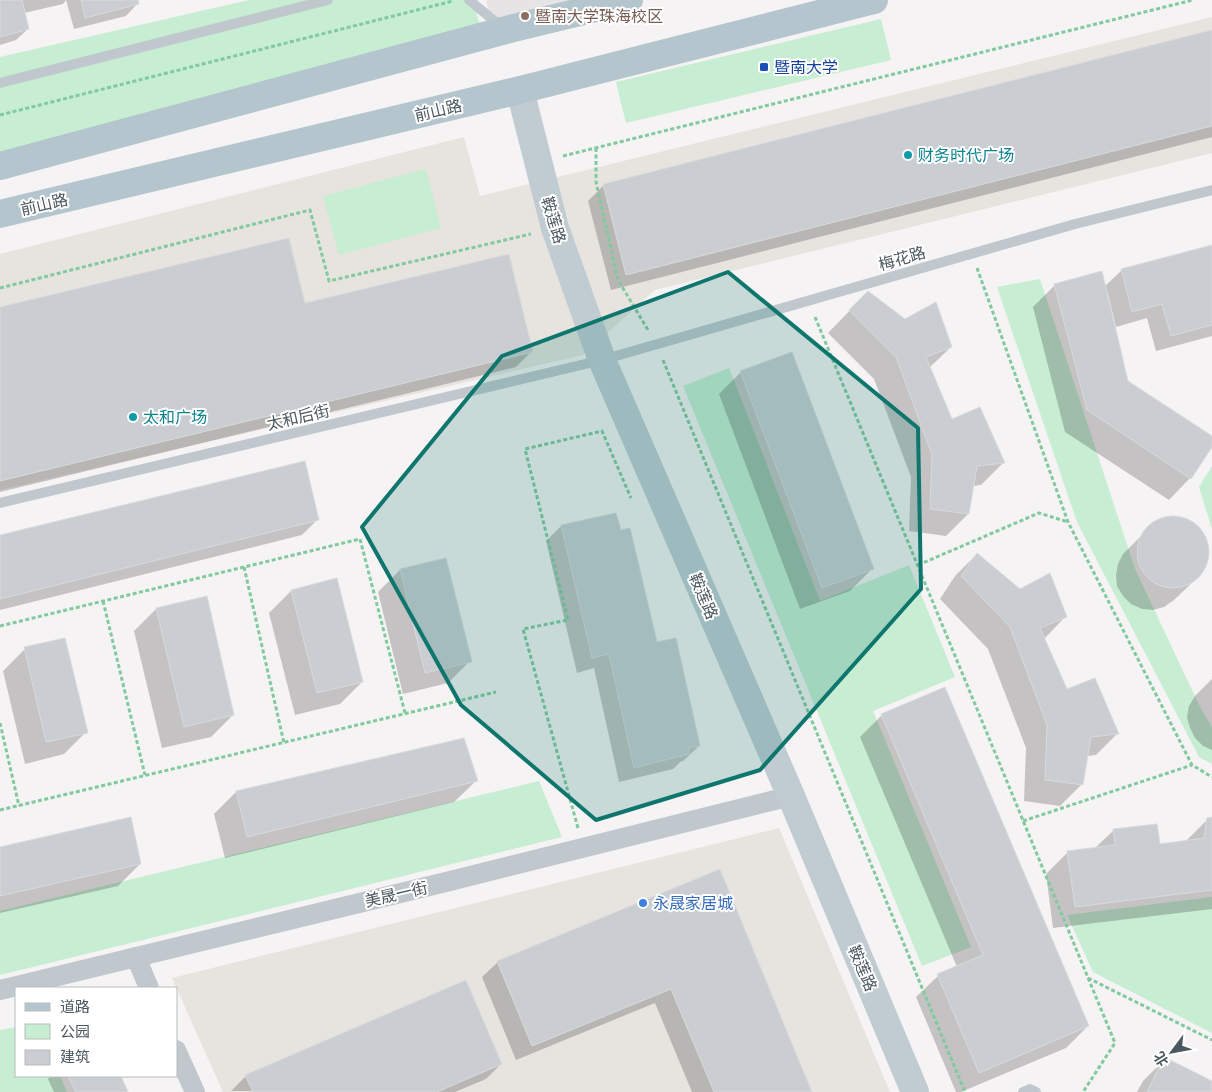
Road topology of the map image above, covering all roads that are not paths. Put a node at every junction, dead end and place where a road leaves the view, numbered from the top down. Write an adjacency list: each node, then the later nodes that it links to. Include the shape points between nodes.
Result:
1 (328, 0): 7 (lane)
2 (469, 0): 6 (lane)
3 (629, 0): 5 (main road)
4 (874, 0): 8 (main road, 前山路)
5 (566, 8): 6 (main road)
6 (506, 30): 9 (main road)
7 (0, 83)
8 (520, 90): 11 (main road, 前山路); 12 (street, 鞍莲路, via 555,228)
9 (0, 166)
10 (1212, 190): 12 (lane, 梅花路, via 1075,224)
11 (0, 214)
12 (602, 360): 13 (lane, 太和后街); 14 (street, 鞍莲路)
13 (0, 503)
14 (792, 796): 15 (street, 美晟一街); 20 (street, 鞍莲路)
15 (136, 957): 16 (street); 17 (street, 美晟一街)
16 (149, 987)
17 (0, 990)
18 (178, 1055): 19 (street)
19 (194, 1092)
20 (915, 1092)
21 (1023, 1092): 22 (lane)
22 (1036, 1092)

